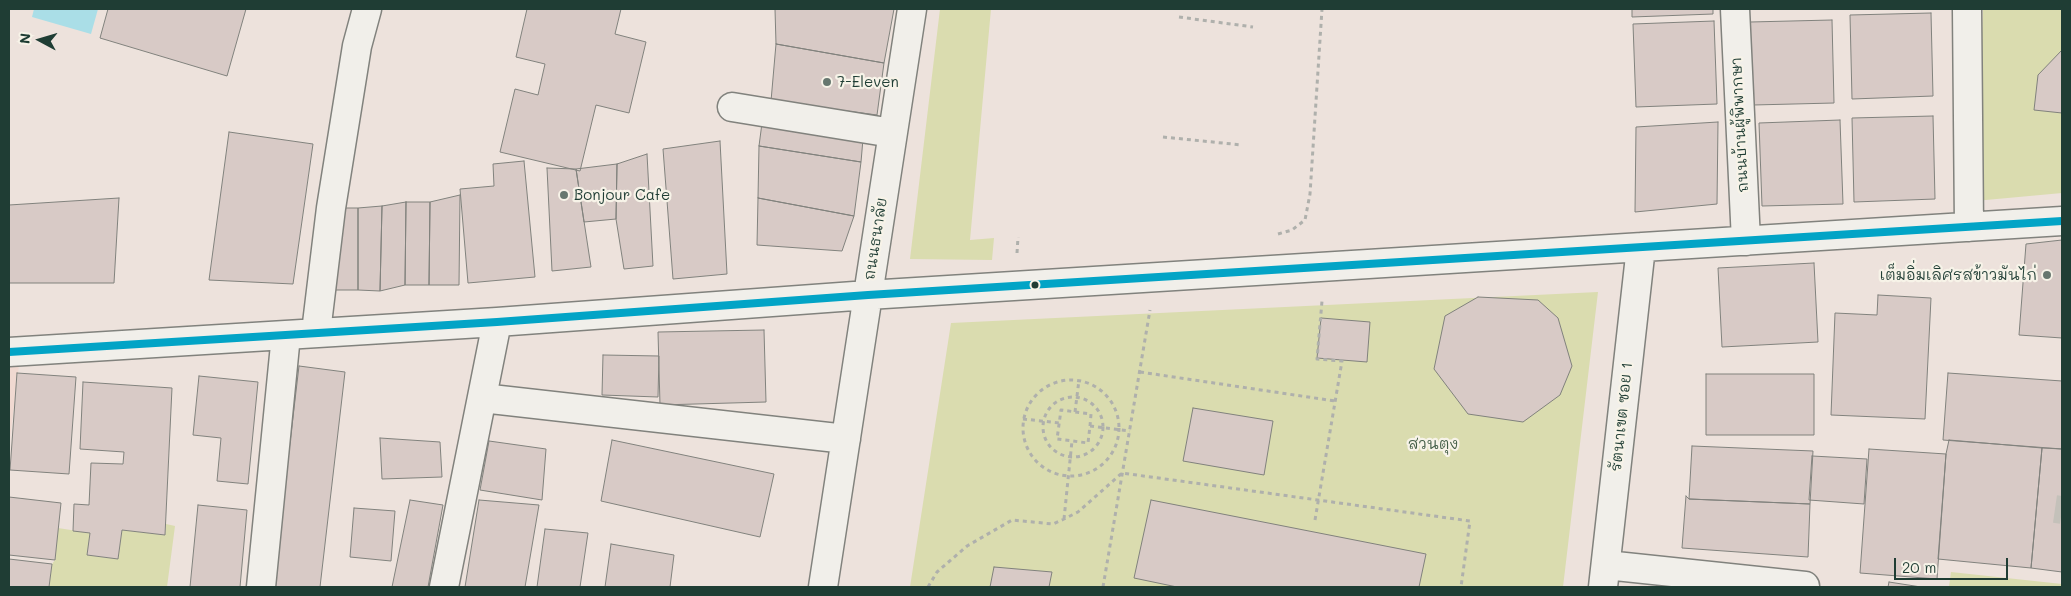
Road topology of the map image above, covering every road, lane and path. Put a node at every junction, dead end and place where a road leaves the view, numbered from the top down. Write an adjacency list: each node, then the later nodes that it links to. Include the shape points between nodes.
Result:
1 (368, 9): 21 (street, via 357,46)
2 (912, 9): 9 (street, ถนนธนาลัย)
3 (1322, 9): 14 (path, via 1310,194 1305,220 1292,230)
4 (1734, 9): 15 (street, ถนนบ้านผู้พิพากษา)
5 (1967, 9): 13 (street)
6 (1179, 17): 7 (path)
7 (1253, 27)
8 (732, 107): 9 (street)
9 (892, 133): 19 (street, ถนนธนาลัย)
10 (1164, 137): 11 (path)
11 (1242, 145)
12 (2062, 221): 13 (street)
13 (1969, 227): 15 (street)
14 (1273, 235)
15 (1746, 241): 16 (street)
16 (1642, 247): 17 (street); 45 (street, รัตนาเขต ซอย 1)
17 (1325, 267): 18 (street); 28 (path, via 1317,359 1342,361)
18 (1156, 278): 19 (street); 24 (path)
19 (868, 295): 20 (street); 37 (street, ถนนธนาลัย)
20 (497, 322): 21 (street); 27 (street)
21 (316, 332): 22 (street)
22 (286, 334): 23 (street); 47 (street)
23 (9, 352)
24 (1140, 372): 28 (path); 36 (path)
25 (1079, 380): 26 (path); 30 (path, via 1046,387 1032,400); 35 (path, via 1097,387 1106,395 1118,415)
26 (1077, 397): 29 (path); 31 (path, via 1068,397 1052,406); 34 (path, via 1093,404 1102,419)
27 (482, 398): 37 (street); 48 (street)
28 (1335, 401): 42 (path)
29 (1076, 412): 32 (path, via 1061,410); 33 (path, via 1091,414)
30 (1023, 419): 31 (path); 41 (path, via 1027,448 1036,462 1049,471)
31 (1043, 421): 32 (path); 39 (path, via 1043,431 1052,449)
32 (1060, 422): 38 (path, via 1057,439)
33 (1090, 426): 34 (path); 38 (path, via 1088,443)
34 (1103, 428): 35 (path); 39 (path, via 1097,446 1080,457)
35 (1119, 429): 36 (path); 41 (path, via 1110,457 1099,468)
36 (1130, 431): 40 (path)
37 (846, 438): 49 (street, ถนนธนาลัย)
38 (1072, 441): 39 (path)
39 (1070, 457): 41 (path)
40 (1122, 473): 42 (path); 43 (path, via 1078,512); 51 (path)
41 (1067, 476): 43 (path)
42 (1318, 500): 44 (path); 52 (path, via 1470,521)
43 (1064, 519): 50 (path, via 1053,524 1012,520 967,546 936,572)
44 (1315, 520)
45 (1604, 576): 46 (street)
46 (1805, 586)
47 (261, 587)
48 (444, 587)
49 (823, 587)
50 (928, 587)
51 (1103, 587)
52 (1461, 587)

